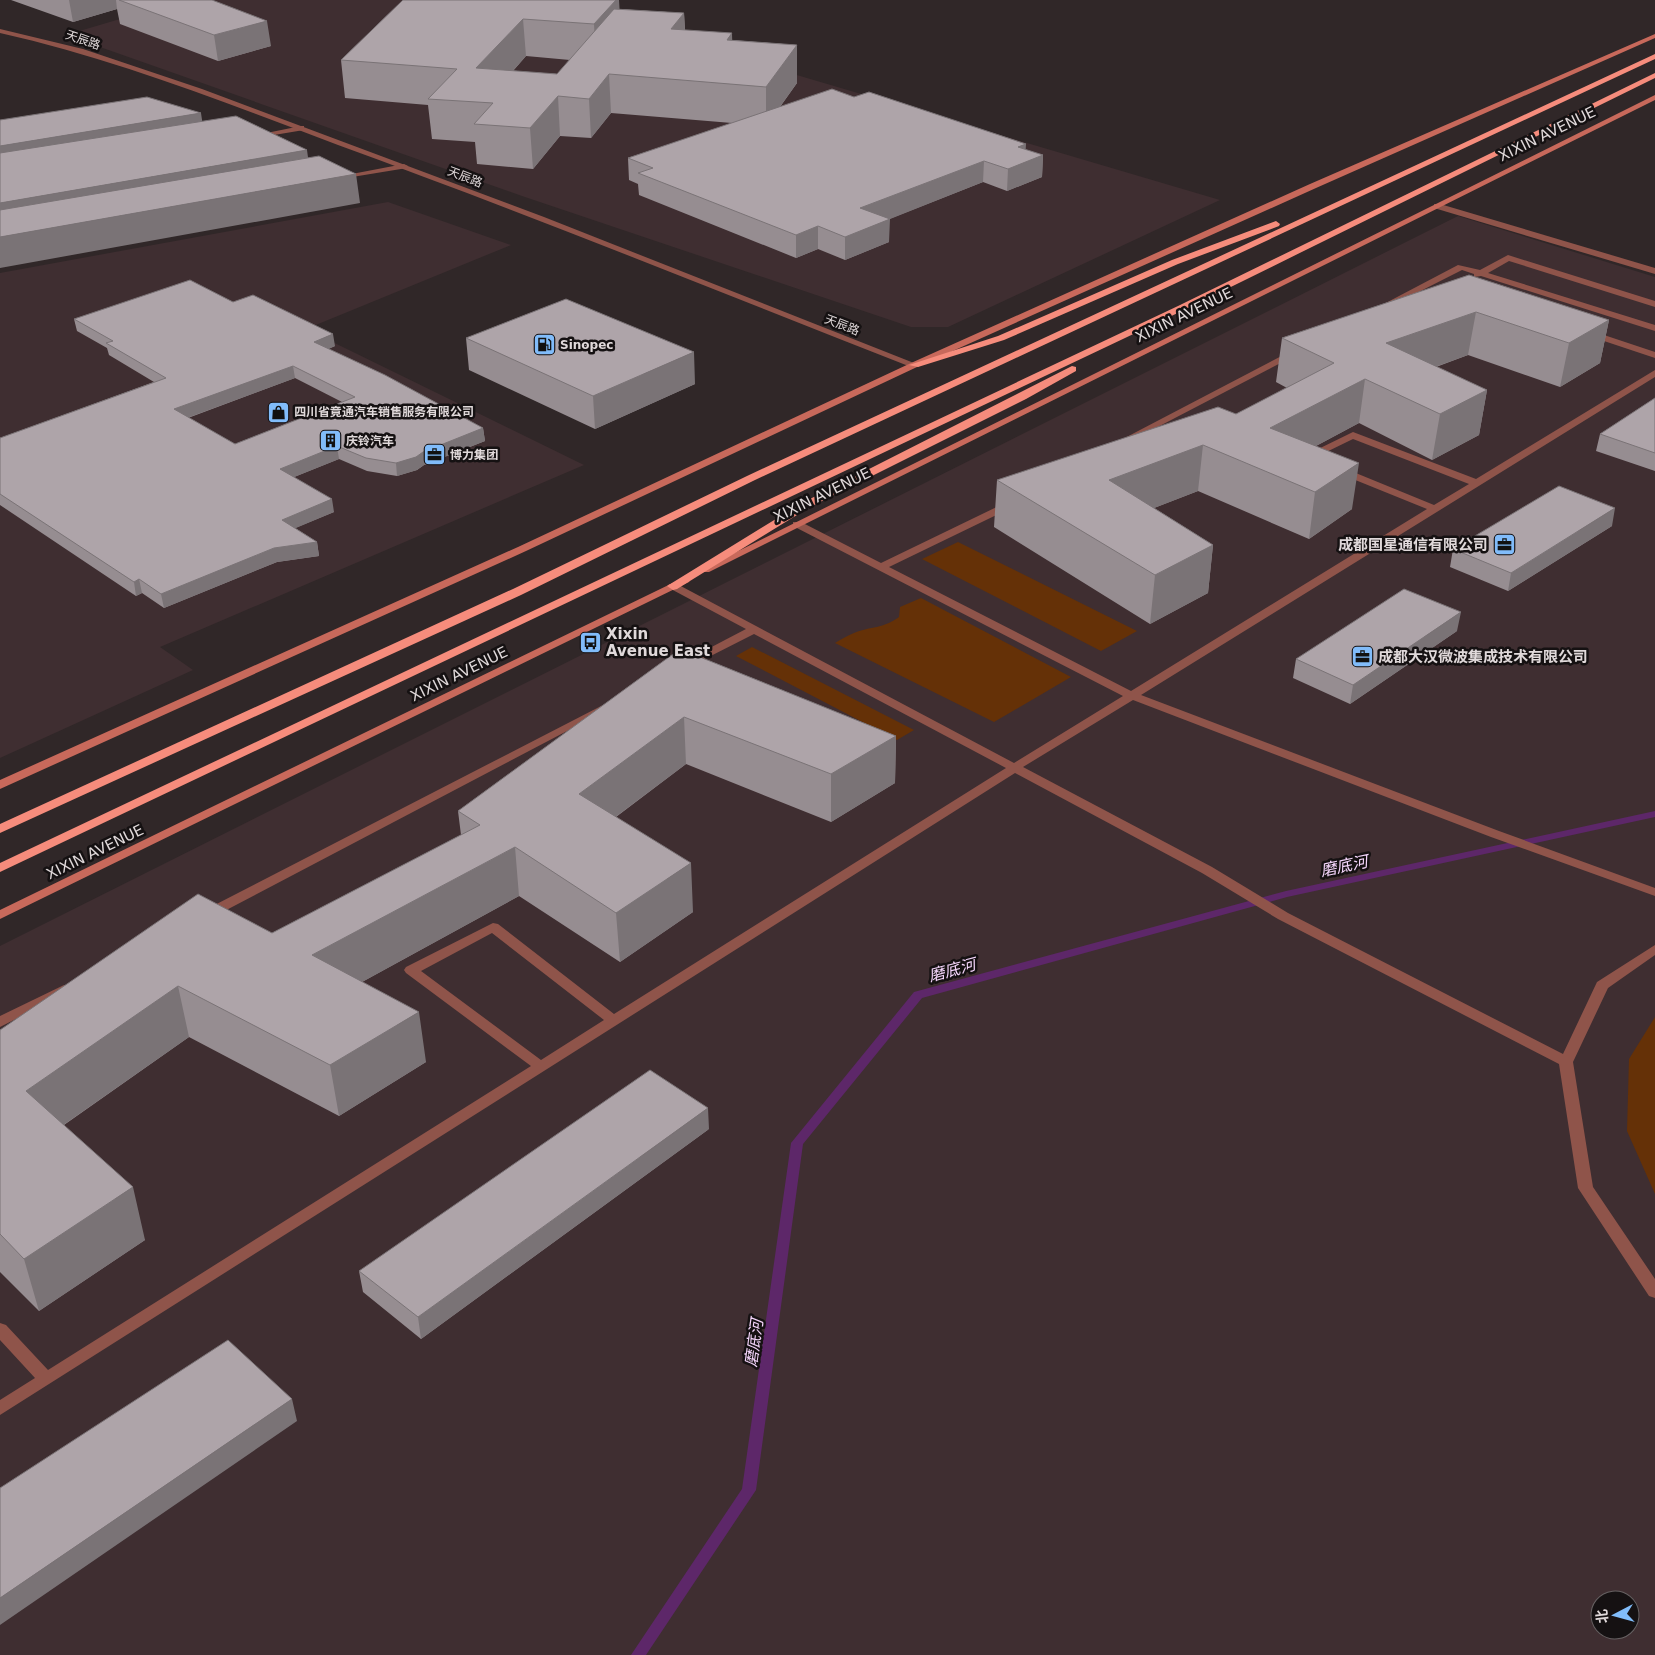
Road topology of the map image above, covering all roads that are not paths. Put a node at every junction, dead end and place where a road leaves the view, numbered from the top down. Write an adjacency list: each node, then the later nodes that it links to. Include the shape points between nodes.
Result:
1 (0, 31): 6 (street, 天辰路, via 51,41)
2 (1655, 36): 22 (main road)
3 (1655, 56): 10 (highway, XIXIN AVENUE)
4 (1655, 75): 16 (highway, XIXIN AVENUE)
5 (1655, 97): 11 (main road, XIXIN AVENUE)
6 (301, 128): 7 (street); 8 (street, 天辰路)
7 (250, 138)
8 (404, 166): 9 (street); 22 (street, 天辰路)
9 (331, 178)
10 (1382, 184): 22 (highway, via 1175,262 1001,338); 39 (highway, XIXIN AVENUE, via 751,478 517,592)
11 (1437, 206): 12 (street); 30 (main road, XIXIN AVENUE)
12 (1655, 271)
13 (1481, 273): 14 (street); 15 (street, via 1508,258); 17 (street, via 1460,267); 18 (street)
14 (1467, 281)
15 (1655, 304)
16 (1181, 308): 32 (highway, via 1022,397 806,504); 40 (highway, XIXIN AVENUE)
17 (1372, 313)
18 (1655, 328)
19 (1582, 331): 21 (street)
20 (1301, 349): 24 (street)
21 (1655, 355)
22 (914, 365): 38 (main road, via 522,550)
23 (1655, 374): 27 (street)
24 (1114, 446)
25 (1318, 461): 27 (street, via 1310,458 1353,435)
26 (1336, 468): 29 (street)
27 (1476, 483): 29 (street)
28 (1022, 499): 31 (street)
29 (1434, 509): 35 (street)
30 (797, 524): 31 (street); 32 (main road, XIXIN AVENUE)
31 (881, 567): 35 (street)
32 (673, 586): 33 (street); 42 (main road, XIXIN AVENUE)
33 (754, 629): 34 (street); 37 (street)
34 (676, 670)
35 (1131, 695): 37 (street); 41 (street)
36 (614, 702): 43 (street)
37 (1014, 768): 46 (street); 48 (street, via 1207,870 1283,916)
38 (0, 785)
39 (0, 830)
40 (0, 868)
41 (1655, 892)
42 (0, 915)
43 (193, 922)
44 (1655, 949): 48 (street, via 1602,985)
45 (79, 981): 47 (street)
46 (614, 1021): 49 (street); 49 (street, via 493,927 412,970)
47 (0, 1022)
48 (1566, 1062): 50 (street, via 1586,1188)
49 (540, 1067): 52 (street)
50 (1655, 1292)
51 (0, 1329): 52 (street)
52 (46, 1379): 53 (street)
53 (0, 1408)

